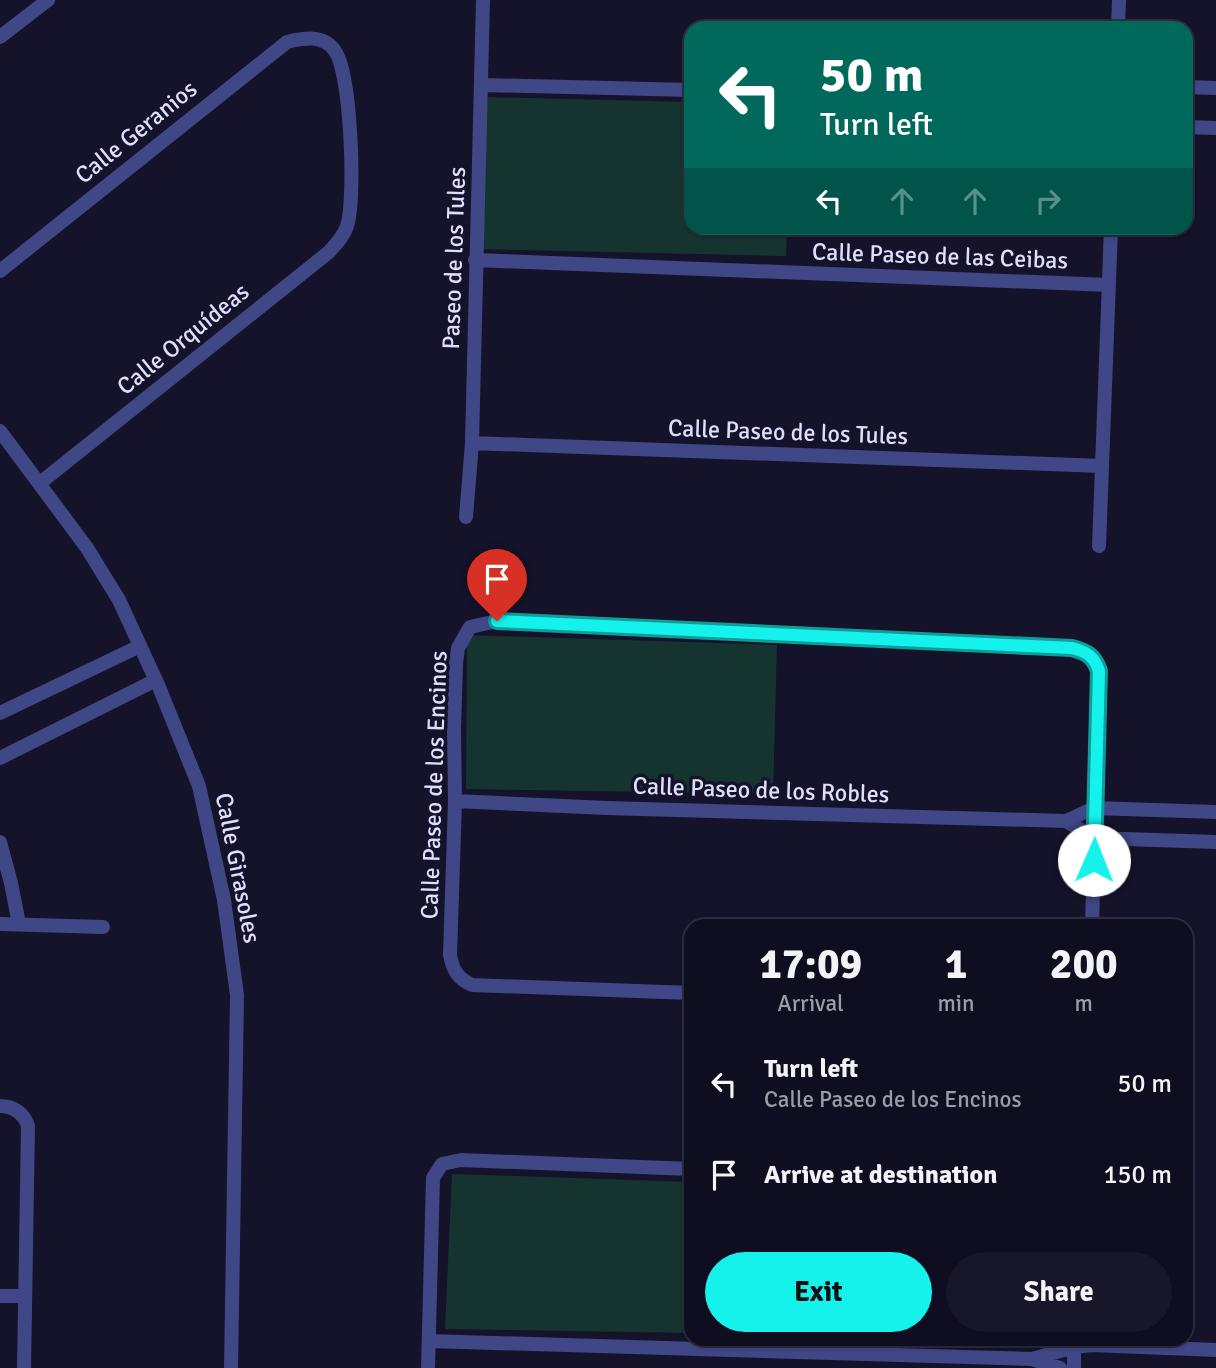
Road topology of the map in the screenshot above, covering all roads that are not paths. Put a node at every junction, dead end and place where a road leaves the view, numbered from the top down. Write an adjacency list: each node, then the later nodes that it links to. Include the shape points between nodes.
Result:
1 (48, 0): 5 (street)
2 (483, 0): 7 (street, Paseo de los Tules)
3 (1119, 0): 4 (street)
4 (1118, 21)
5 (0, 37)
6 (305, 37): 15 (street, Calle Geranios, via 287,43 256,66); 20 (street, Calle Orquídeas, via 321,40 335,50 344,73 351,160 348,225 341,238)
7 (482, 85): 10 (street); 14 (street, Paseo de los Tules)
8 (1193, 87): 9 (street)
9 (1216, 88)
10 (684, 90)
11 (1193, 127): 12 (street)
12 (1216, 128)
13 (1111, 235): 16 (street)
14 (475, 260): 16 (street, Calle Paseo de las Ceibas); 18 (street, Paseo de los Tules)
15 (0, 271)
16 (1109, 285): 19 (street)
17 (0, 431): 20 (street, Calle Girasoles)
18 (472, 443): 19 (street, Calle Paseo de los Tules); 21 (street, Paseo de los Tules)
19 (1102, 466): 22 (street)
20 (40, 483): 23 (street, Calle Girasoles, via 119,600)
21 (466, 517)
22 (1099, 546)
23 (140, 646): 24 (street, Calle Girasoles); 25 (street)
24 (156, 680): 26 (street); 50 (street, Calle Girasoles, via 199,786 224,900 237,995)
25 (0, 713)
26 (0, 758)
27 (455, 801): 28 (street, Calle Paseo de los Encinos, via 458,648 470,627 497,621 1087,652 1099,671); 30 (street, Calle Paseo de los Robles); 38 (street, Calle Paseo de los Encinos, via 450,955 460,979 488,986)
28 (1094, 808): 29 (street, Calle Paseo de los Robles); 30 (street, Calle Paseo de los Robles); 31 (street, Calle Paseo de los Encinos)
29 (1216, 812)
30 (1066, 821): 31 (street, Calle Paseo de los Robles)
31 (1094, 838): 33 (street, Calle Paseo de los Robles); 34 (street, Calle Paseo de los Encinos)
32 (0, 842): 36 (street)
33 (1216, 842)
34 (1092, 919)
35 (0, 924): 36 (street)
36 (19, 924): 37 (street)
37 (103, 927)
38 (684, 993)
39 (0, 1106): 42 (street, via 21,1113 28,1126)
40 (684, 1169): 43 (street, via 461,1160 442,1164 433,1178)
41 (0, 1296): 42 (street)
42 (24, 1296): 49 (street)
43 (429, 1341): 48 (street); 51 (street)
44 (1066, 1346): 48 (street)
45 (1074, 1346): 53 (street)
46 (1117, 1346): 47 (street)
47 (1216, 1350)
48 (1032, 1359): 52 (street)
49 (24, 1368)
50 (231, 1368)
51 (428, 1368)
52 (1060, 1368)
53 (1073, 1368)

